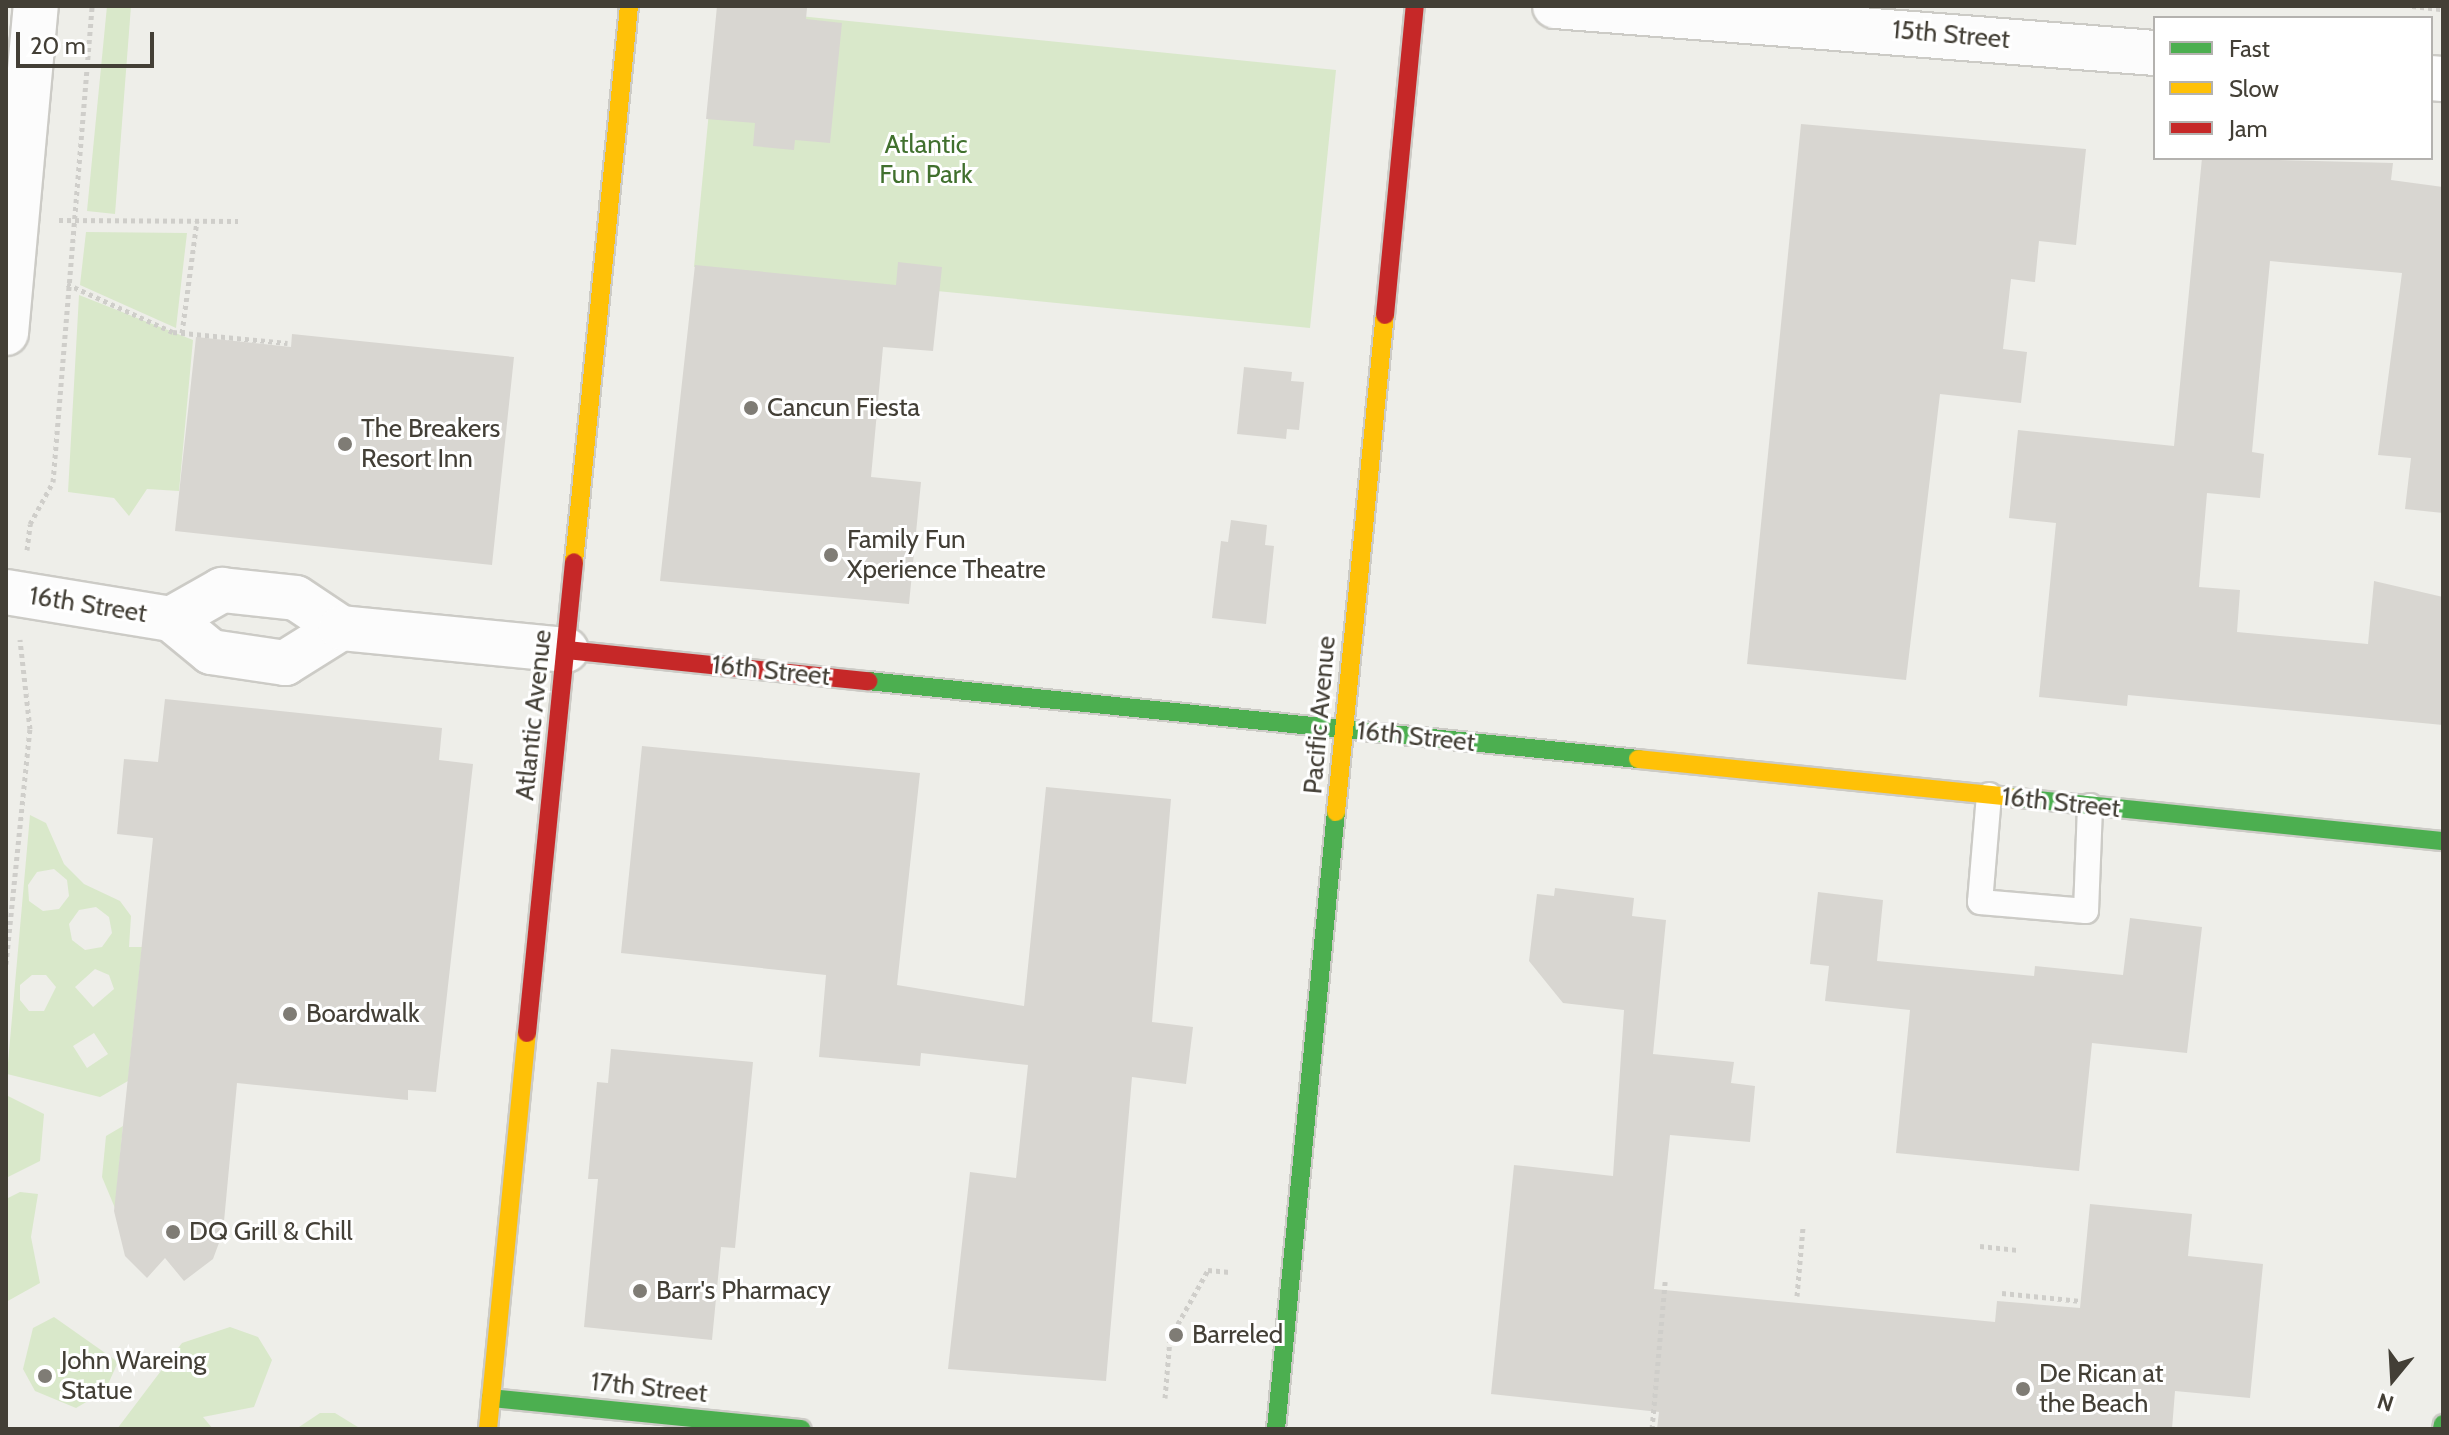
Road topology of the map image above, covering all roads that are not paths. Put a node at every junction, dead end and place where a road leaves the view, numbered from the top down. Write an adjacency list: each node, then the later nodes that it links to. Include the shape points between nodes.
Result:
1 (36, 6): 6 (street)
2 (629, 6): 10 (main road, Atlantic Avenue)
3 (1415, 6): 11 (main road, Pacific Avenue)
4 (1555, 6): 5 (street, 15th Street)
5 (2153, 53)
6 (6, 333)
7 (14, 594): 8 (street, 16th Street)
8 (171, 619): 9 (street, 16th Street, via 222,590 296,598); 9 (street, 16th Street, via 211,652 285,663)
9 (341, 628): 10 (street, 16th Street)
10 (566, 650): 11 (main road, 16th Street); 15 (main road, Atlantic Avenue)
11 (1344, 730): 12 (main road, 16th Street); 18 (main road, Pacific Avenue)
12 (1989, 795): 13 (main road, 16th Street); 13 (lane, via 1980,902 2086,911)
13 (2090, 806): 14 (main road, 16th Street)
14 (2443, 841)
15 (491, 1398): 16 (main road, Atlantic Avenue); 17 (main road, 17th Street)
16 (488, 1429)
17 (801, 1429)
18 (1276, 1429)

